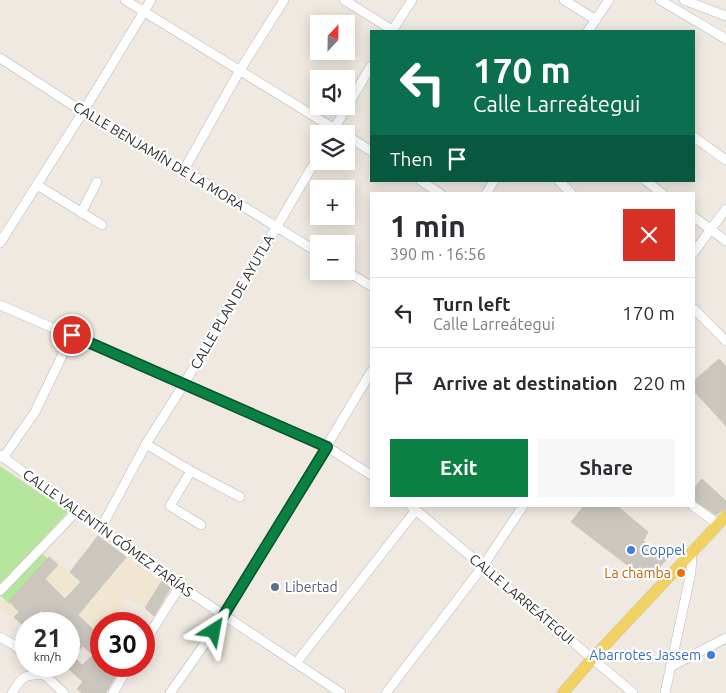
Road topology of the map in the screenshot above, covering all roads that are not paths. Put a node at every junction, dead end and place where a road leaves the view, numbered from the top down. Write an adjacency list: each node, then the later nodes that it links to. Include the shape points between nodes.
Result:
1 (125, 0): 10 (street)
2 (151, 0): 10 (street)
3 (284, 0): 19 (street)
4 (344, 0): 13 (street)
5 (412, 0): 14 (street)
6 (564, 0): 12 (street)
7 (660, 0): 16 (street)
8 (684, 0): 11 (street)
9 (608, 1): 12 (street)
10 (144, 12): 19 (street); 20 (street)
11 (726, 16)
12 (596, 20): 15 (street)
13 (391, 30)
14 (394, 30)
15 (589, 30)
16 (726, 39)
17 (0, 58): 20 (street, CALLE BENJAMÍN DE LA MORA)
18 (370, 68): 22 (street)
19 (240, 70): 21 (street); 27 (street)
20 (83, 112): 27 (street, CALLE BENJAMÍN DE LA MORA); 33 (street)
21 (323, 125)
22 (336, 125)
23 (695, 138): 26 (street)
24 (355, 141): 25 (street)
25 (370, 150)
26 (726, 160)
27 (184, 170): 41 (street, CALLE BENJAMÍN DE LA MORA)
28 (310, 170): 41 (street, CALLE PLAN DE AYUTLA)
29 (97, 182): 38 (street)
30 (423, 182): 34 (street)
31 (560, 182): 35 (street)
32 (647, 182): 36 (street)
33 (37, 185): 38 (street); 44 (street)
34 (438, 192)
35 (570, 192)
36 (660, 192)
37 (726, 209): 42 (street)
38 (81, 213): 40 (street)
39 (695, 218): 42 (street)
40 (102, 226)
41 (277, 227): 45 (street, CALLE BENJAMÍN DE LA MORA); 54 (street, CALLE PLAN DE AYUTLA)
42 (710, 230): 43 (street); 46 (street)
43 (726, 241)
44 (0, 243)
45 (310, 247)
46 (695, 251)
47 (355, 276): 48 (street)
48 (370, 285)
49 (0, 305): 51 (street)
50 (695, 310): 52 (street)
51 (72, 335): 54 (street); 57 (street, via 35,412)
52 (726, 341)
53 (370, 374): 56 (street)
54 (184, 384): 55 (street, CALLE PLAN DE AYUTLA); 56 (street)
55 (146, 444): 58 (street); 67 (street, CALLE PLAN DE AYUTLA)
56 (327, 447): 59 (street); 72 (street)
57 (2, 456): 64 (street, CALLE VALENTÍN GÓMEZ FARÍAS)
58 (191, 471): 60 (street); 66 (street, via 170,506)
59 (370, 474)
60 (240, 497)
61 (521, 507): 69 (street)
62 (695, 507): 65 (street)
63 (413, 508): 69 (street, CALLE LARREÁTEGUI); 78 (street)
64 (76, 510): 67 (street, CALLE VALENTÍN GÓMEZ FARÍAS); 71 (street)
65 (724, 519): 68 (main road)
66 (201, 525)
67 (101, 528): 70 (street, CALLE VALENTÍN GÓMEZ FARÍAS)
68 (692, 551): 77 (main road); 79 (street, via 691,572)
69 (483, 566): 77 (street, CALLE LARREÁTEGUI); 88 (street)
70 (180, 586): 72 (street, CALLE VALENTÍN GÓMEZ FARÍAS); 73 (street)
71 (0, 591)
72 (225, 615): 78 (street, CALLE VALENTÍN GÓMEZ FARÍAS); 86 (street)
73 (155, 626)
74 (0, 637): 76 (street)
75 (725, 637): 79 (street)
76 (15, 647)
77 (592, 659): 89 (main road); 90 (street, CALLE LARREÁTEGUI)
78 (296, 663): 87 (street, CALLE VALENTÍN GÓMEZ FARÍAS)
79 (670, 667): 91 (street)
80 (24, 677): 83 (street)
81 (46, 677): 84 (street)
82 (122, 677): 85 (street)
83 (12, 693)
84 (64, 693)
85 (112, 693)
86 (170, 693)
87 (341, 693)
88 (386, 693)
89 (563, 693)
90 (633, 693)
91 (665, 693)

